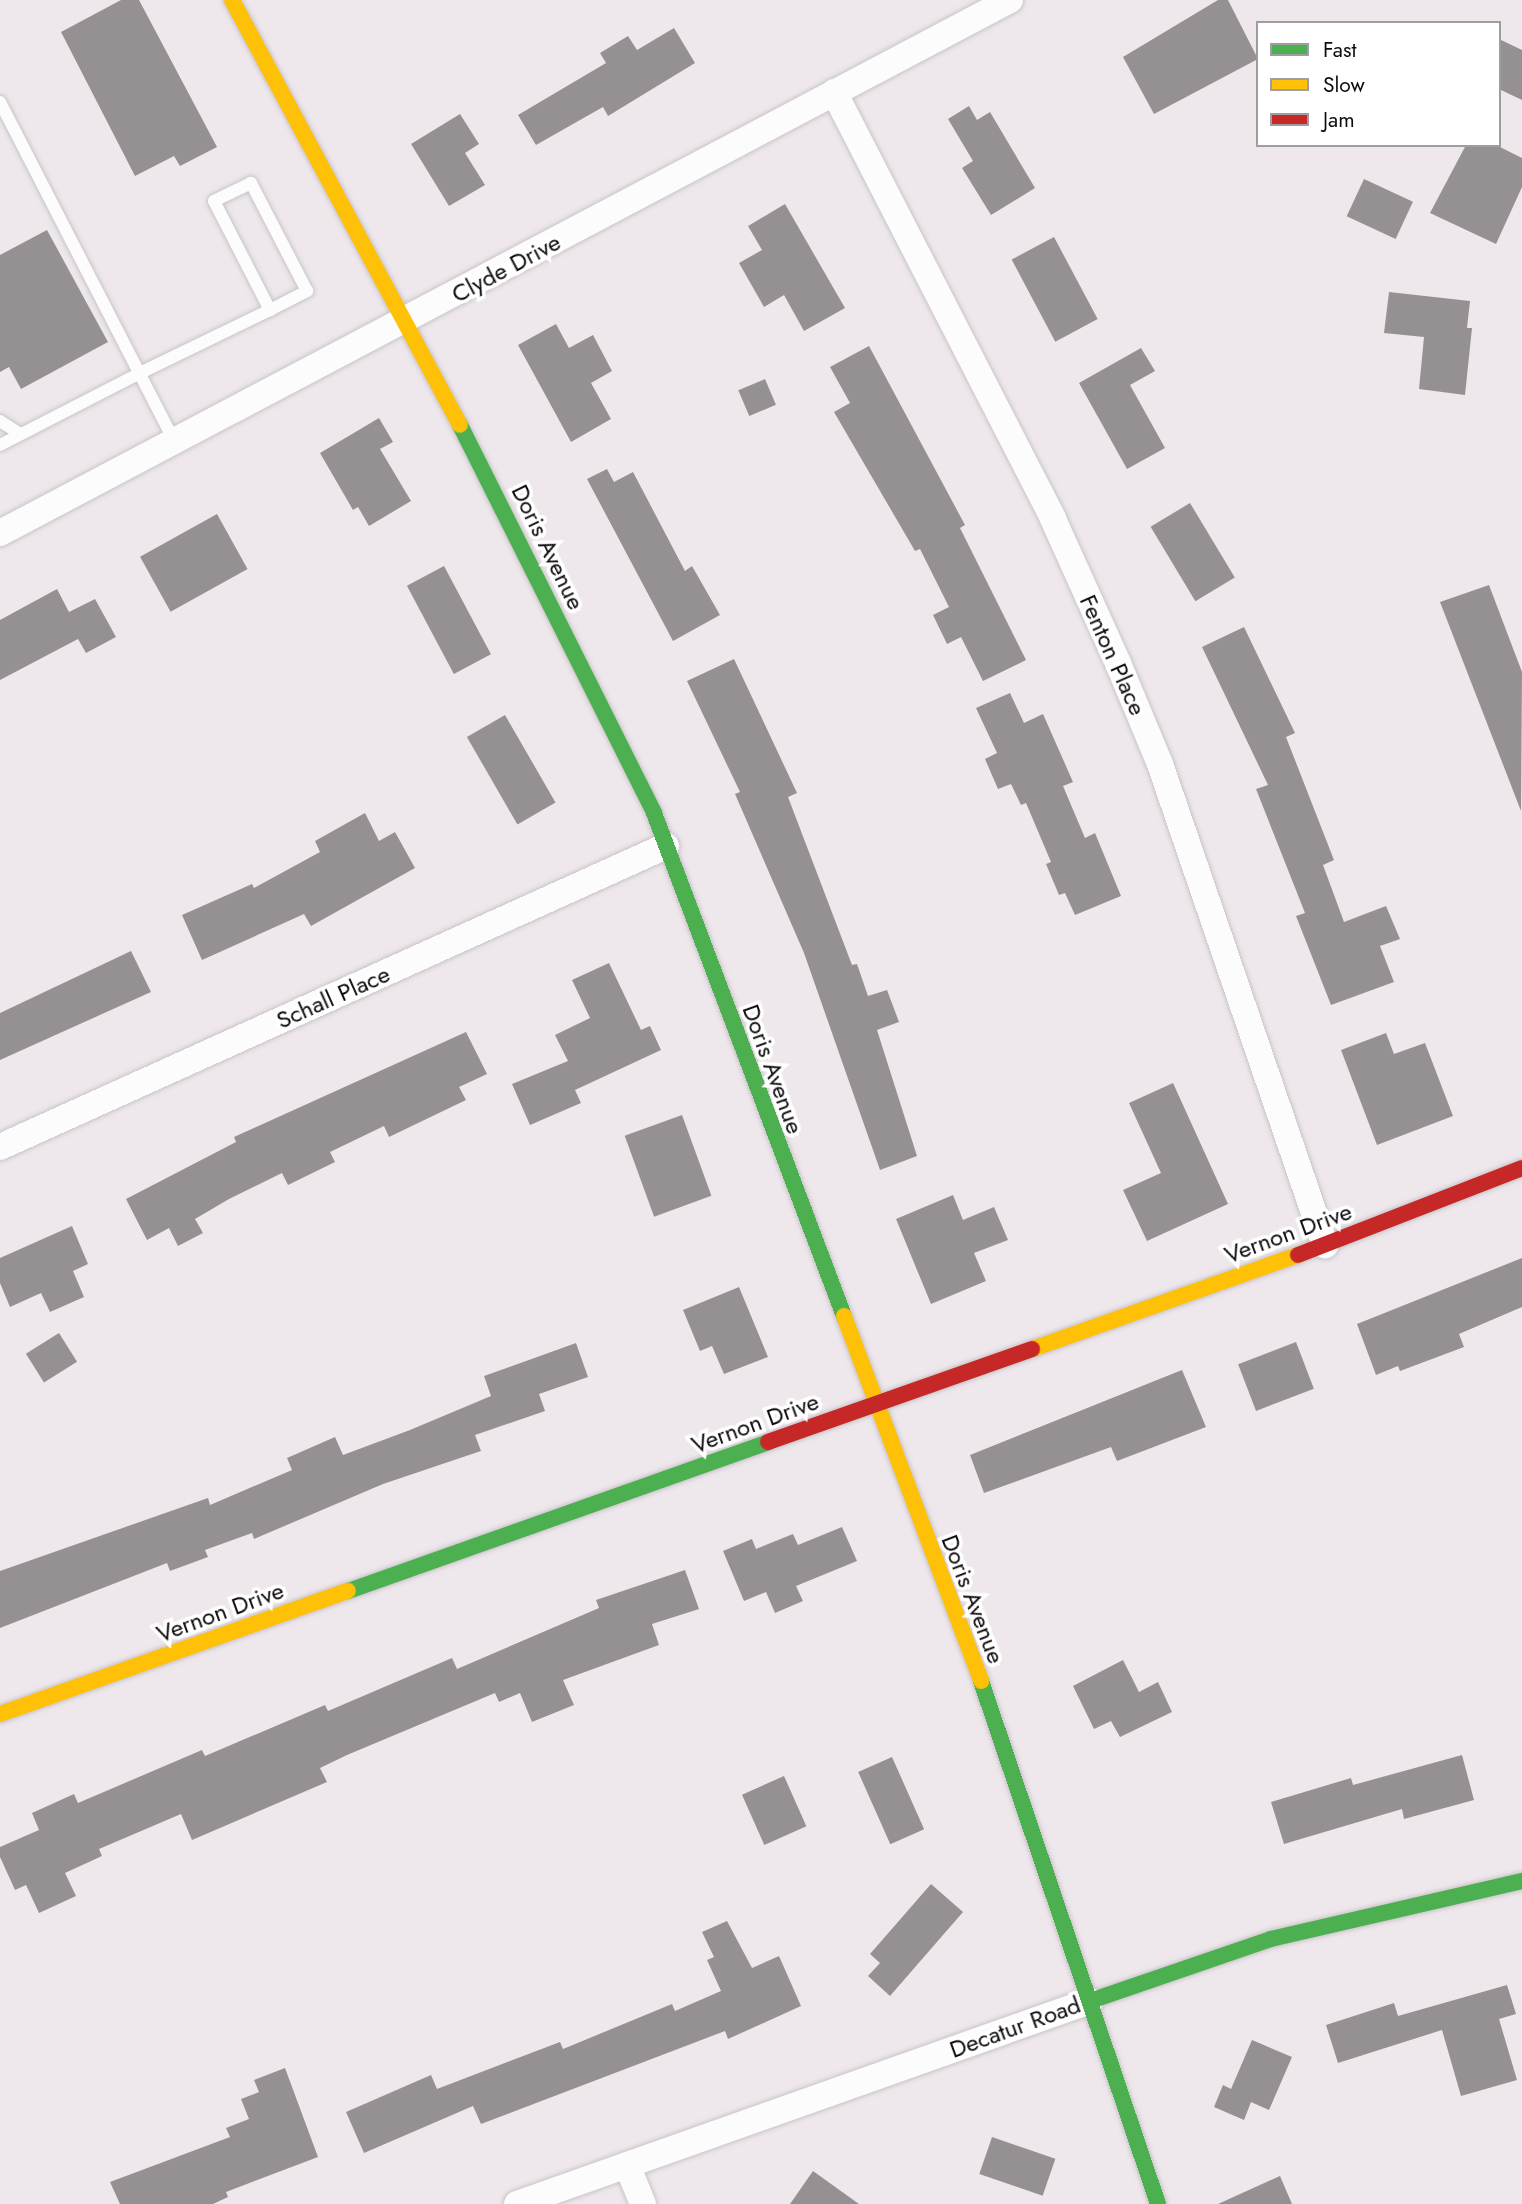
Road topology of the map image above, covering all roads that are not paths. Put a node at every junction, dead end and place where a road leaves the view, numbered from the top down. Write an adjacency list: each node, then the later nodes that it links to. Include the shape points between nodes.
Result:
1 (232, 0): 6 (street, Doris Avenue)
2 (1010, 0): 3 (street, Clyde Drive)
3 (834, 92): 6 (street, Clyde Drive); 16 (street, Fenton Place, via 1053,519 1118,663 1160,764)
4 (0, 102): 7 (lane)
5 (270, 310): 5 (lane, via 306,291 251,183 214,201); 7 (lane)
6 (406, 322): 10 (street, Clyde Drive); 13 (street, Doris Avenue, via 500,501)
7 (141, 373): 9 (lane); 10 (lane)
8 (0, 421): 9 (lane)
9 (20, 434): 11 (lane)
10 (175, 442): 12 (street, Clyde Drive)
11 (0, 445)
12 (0, 533)
13 (666, 846): 14 (street, Schall Place); 17 (street, Doris Avenue)
14 (0, 1147)
15 (1522, 1168): 16 (street, Vernon Drive)
16 (1325, 1245): 17 (street, Vernon Drive)
17 (874, 1405): 18 (street, Vernon Drive); 20 (street, Doris Avenue, via 1000,1731)
18 (0, 1714)
19 (1522, 1881): 20 (street, Decatur Road, via 1272,1939)
20 (1090, 2001): 21 (street, Decatur Road); 24 (street, Doris Avenue)
21 (627, 2165): 22 (street, Decatur Road); 23 (street)
22 (517, 2204)
23 (643, 2204)
24 (1158, 2204)

